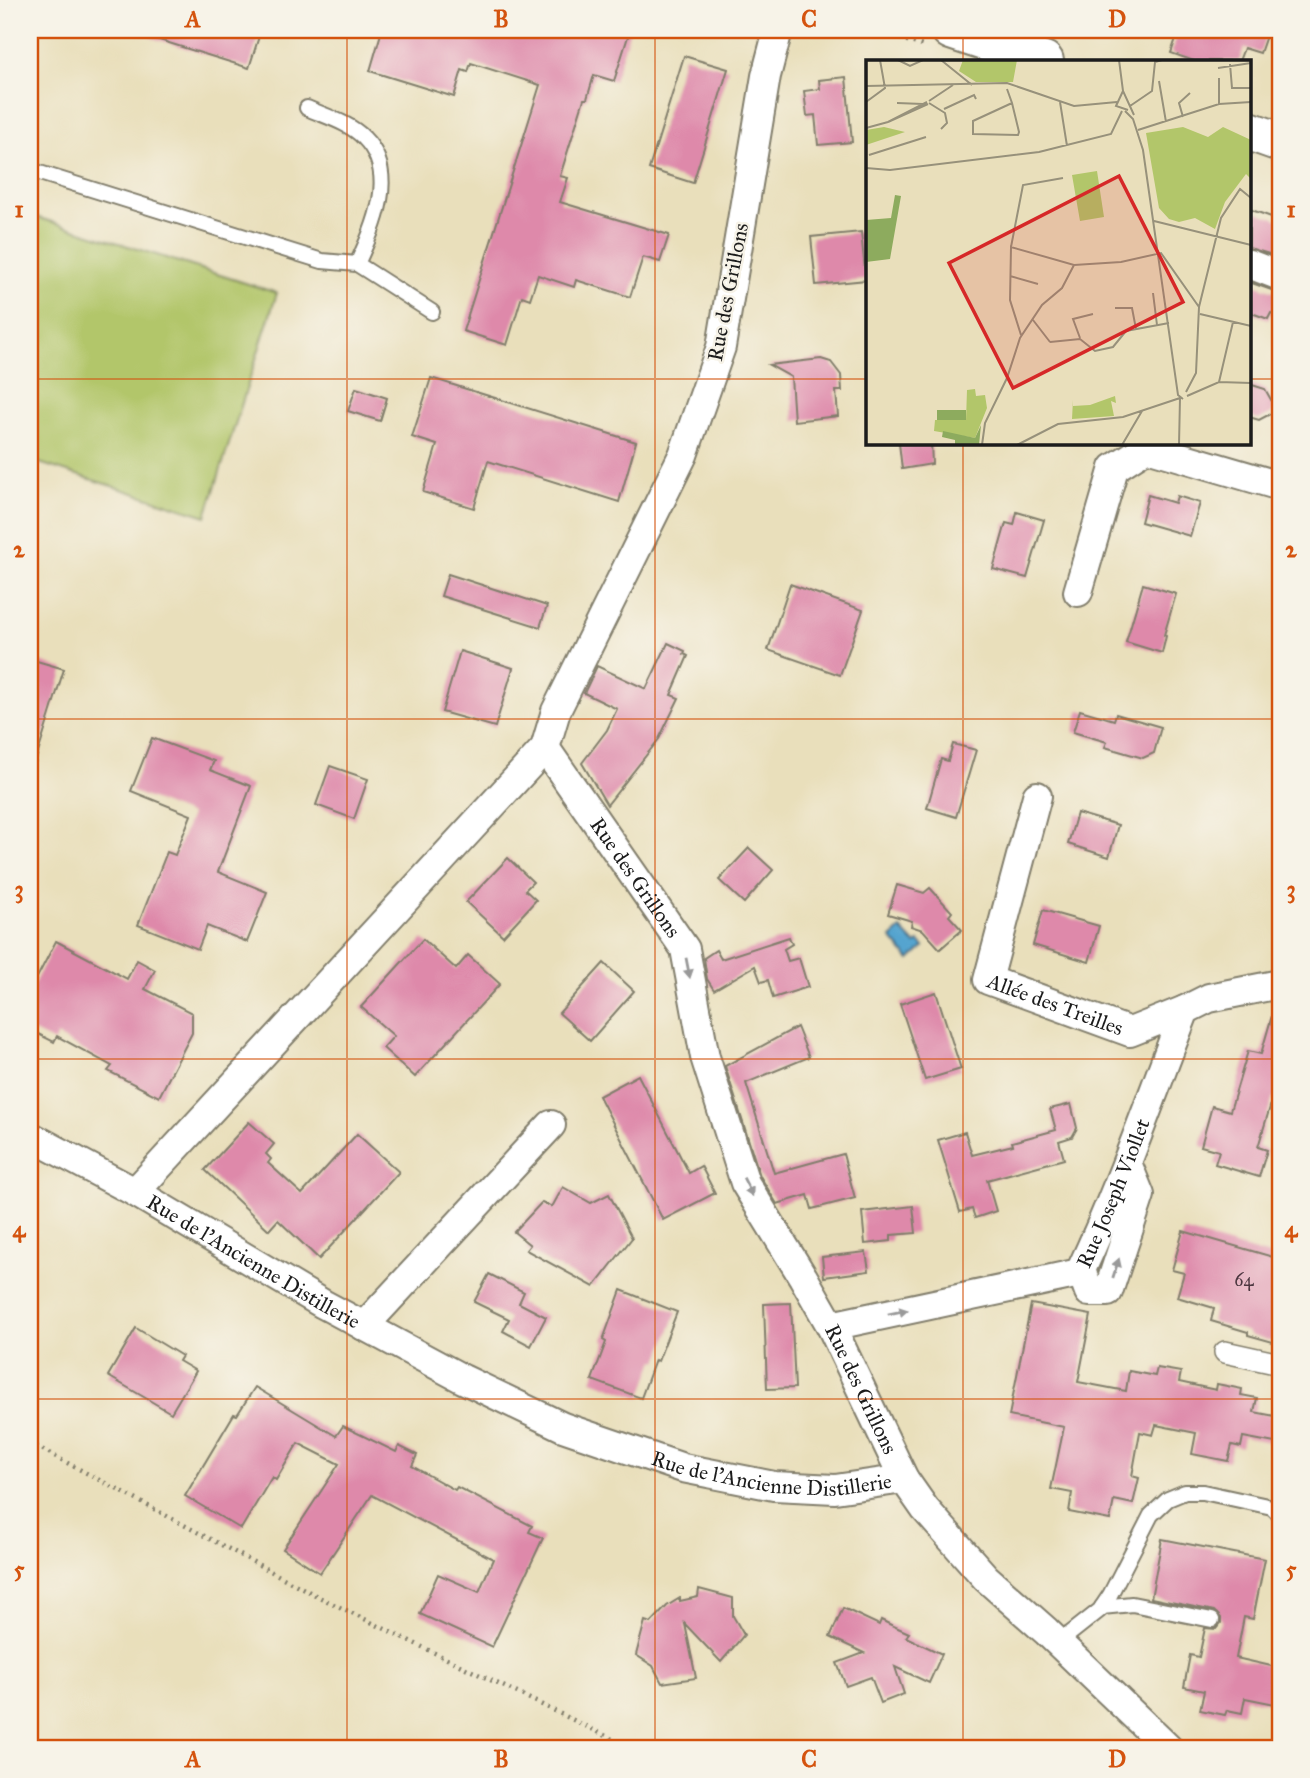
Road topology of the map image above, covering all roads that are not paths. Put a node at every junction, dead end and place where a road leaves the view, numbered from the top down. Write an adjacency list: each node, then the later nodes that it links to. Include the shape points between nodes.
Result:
1 (778, 30): 14 (street, Rue des Grillons, via 766,76 721,347 683,455 556,711)
2 (951, 30): 3 (main road)
3 (1041, 60)
4 (307, 108): 8 (lane, via 364,137 377,156 383,189)
5 (1250, 131): 6 (main road)
6 (1280, 142)
7 (30, 170): 8 (lane, via 322,261)
8 (357, 264): 11 (lane)
9 (1250, 264): 10 (street)
10 (1280, 276)
11 (432, 312)
12 (1280, 486): 13 (street, via 1147,447 1114,468)
13 (1078, 592)
14 (545, 748): 20 (street, Rue de l'Ancienne Distillerie); 22 (street, Rue des Grillons, one-way to 22, via 685,949 705,1057 745,1184)
15 (1037, 796): 17 (street, Allée des Treilles, via 988,980 1130,1032)
16 (1280, 984): 17 (street, via 1209,998)
17 (1185, 1010): 22 (street, Rue Joseph Viollet, one-way to 17, via 1081,1270 1089,1292 1108,1292 1140,1195 1127,1163)
18 (551, 1125): 21 (street)
19 (30, 1136): 20 (street)
20 (135, 1192): 21 (street, Rue de l'Ancienne Distillerie)
21 (364, 1326): 25 (street, Rue de l'Ancienne Distillerie, via 563,1427 683,1468 774,1486 835,1489)
22 (831, 1326): 25 (street, Rue des Grillons)
23 (1225, 1352): 24 (street)
24 (1280, 1364)
25 (904, 1479): 29 (street, Rue des Grillons, via 986,1578)
26 (1277, 1509): 27 (lane, via 1203,1492 1185,1492 1168,1499 1151,1515)
27 (1102, 1607): 28 (lane, via 1132,1604); 29 (lane)
28 (1212, 1620)
29 (1057, 1644): 30 (street, Rue des Grillons)
30 (1168, 1748)

